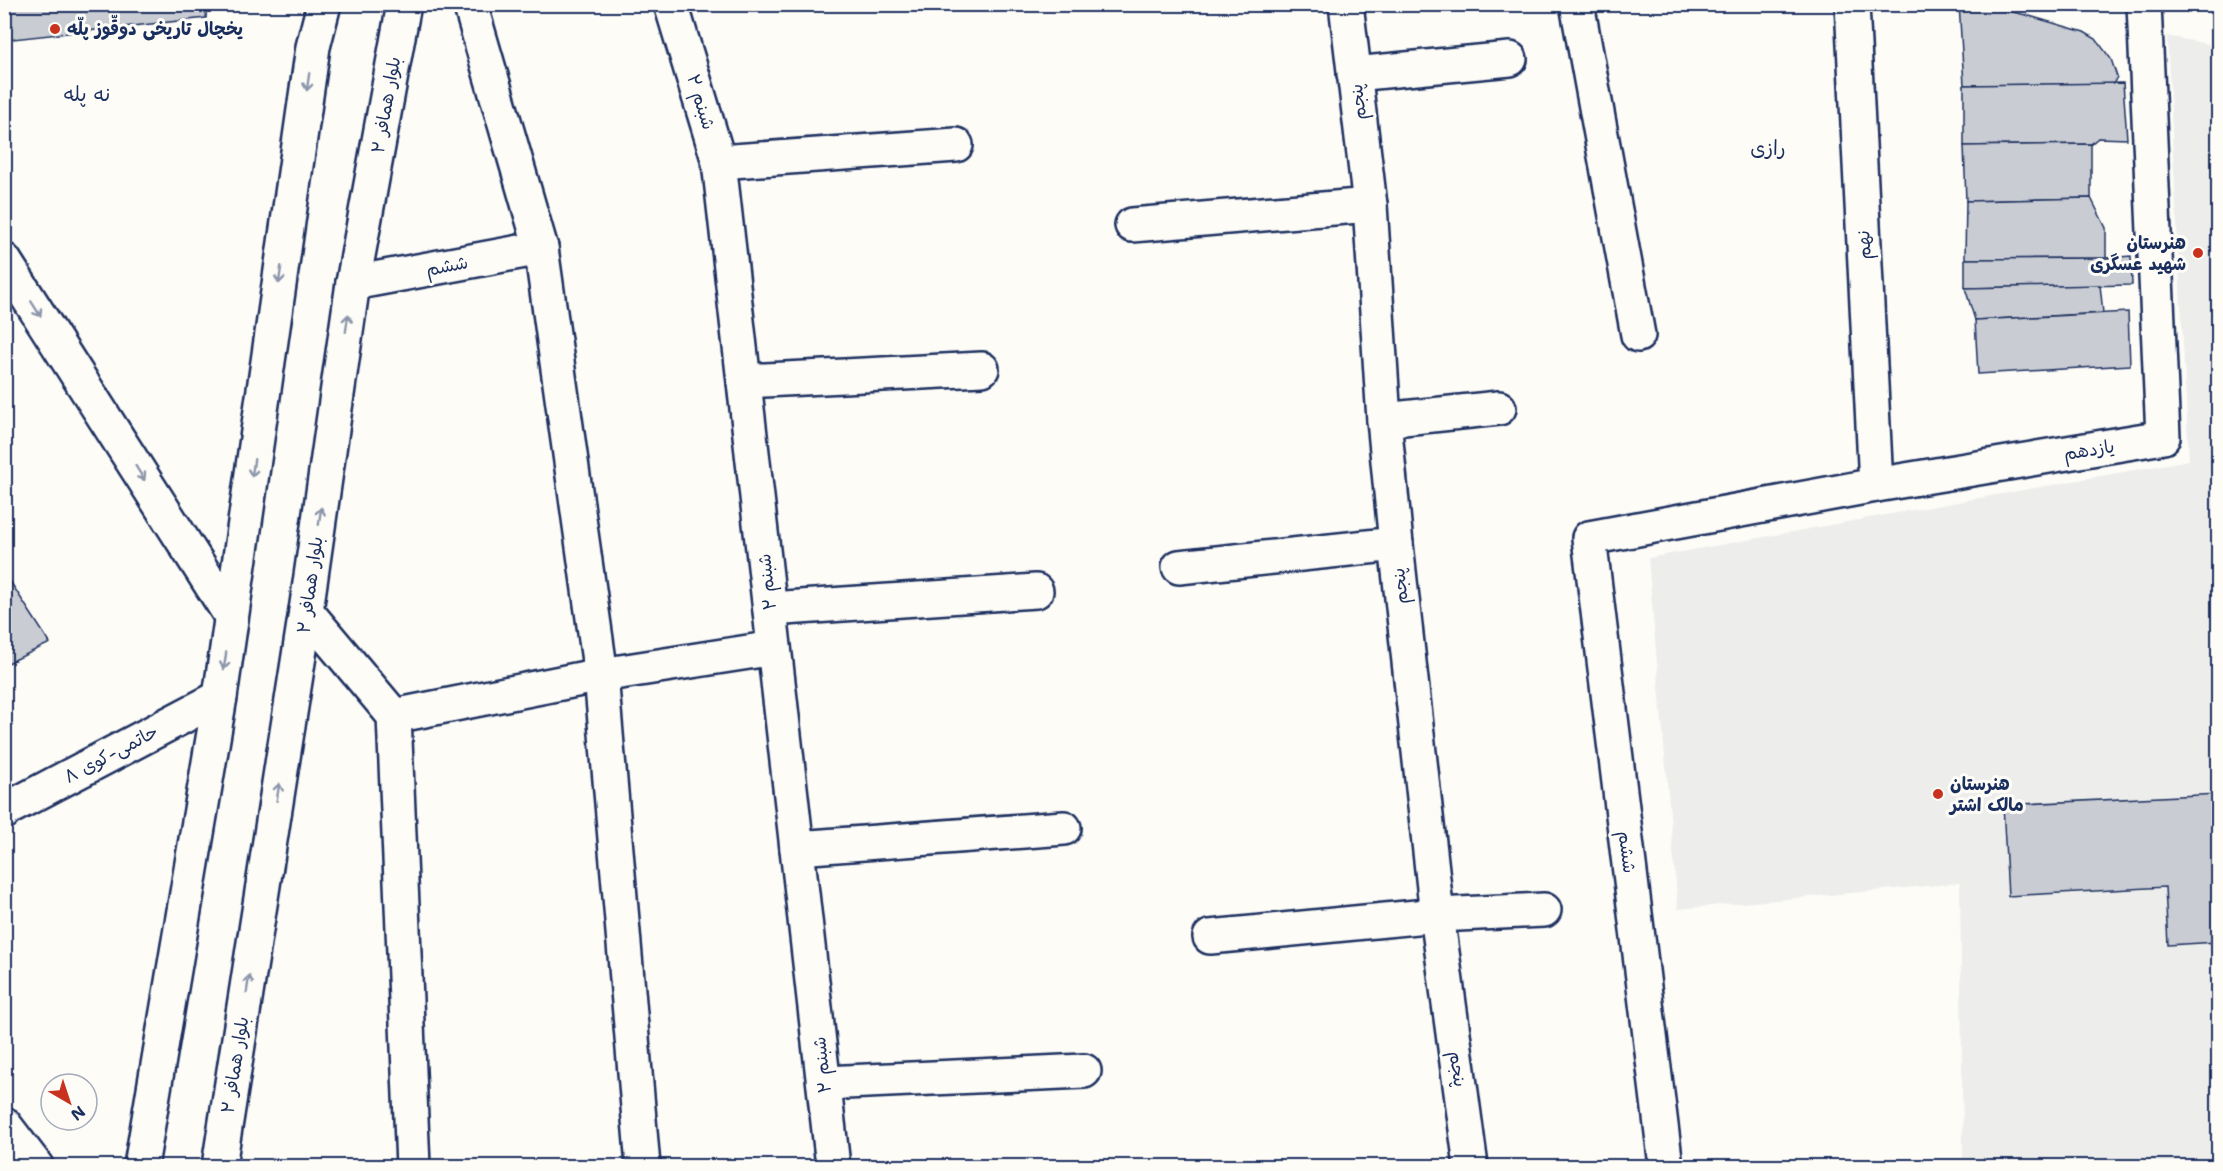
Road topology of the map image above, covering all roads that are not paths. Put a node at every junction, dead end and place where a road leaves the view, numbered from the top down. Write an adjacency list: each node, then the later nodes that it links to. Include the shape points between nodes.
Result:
1 (313, 4): 10 (street)
2 (324, 4): 10 (street)
3 (404, 4): 19 (street, بلوار همافر ۲)
4 (470, 4): 17 (street)
5 (671, 4): 14 (street, شبنم ۲)
6 (1346, 4): 12 (street, پنجم)
7 (1577, 4): 20 (street)
8 (1852, 4): 25 (street, نهم)
9 (2144, 4): 25 (street, یازدهم, via 2163,437)
10 (313, 47): 32 (street, one-way to 32)
11 (1510, 59): 12 (street)
12 (1354, 74): 15 (street, پنجم)
13 (956, 145): 14 (street)
14 (719, 162): 22 (street, شبنم ۲)
15 (1370, 205): 16 (street); 24 (street, پنجم)
16 (1132, 225)
17 (541, 248): 19 (street, ششم); 34 (street)
18 (4, 260): 32 (street, one-way to 32)
19 (353, 283): 31 (street, بلوار همافر ۲, one-way to 19)
20 (1638, 335)
21 (982, 369): 22 (street)
22 (744, 381): 30 (street, شبنم ۲)
23 (1499, 408): 24 (street)
24 (1384, 420): 27 (street, پنجم)
25 (1876, 485): 26 (street, یازدهم)
26 (1589, 538): 51 (street, ششم)
27 (1396, 544): 28 (street); 41 (street, پنجم)
28 (1179, 567)
29 (1036, 591): 30 (street)
30 (770, 609): 33 (street, شبنم ۲)
31 (306, 611): 36 (street); 46 (street, بلوار همافر ۲, one-way to 31)
32 (231, 616): 35 (street, one-way to 35)
33 (774, 648): 34 (street); 39 (street, شبنم ۲)
34 (601, 675): 36 (street); 48 (street)
35 (220, 697): 37 (street, حاتمی-کوی ۸); 45 (street)
36 (394, 716): 47 (street)
37 (5, 808)
38 (1064, 828): 39 (street)
39 (797, 848): 44 (street, شبنم ۲)
40 (1544, 910): 41 (street)
41 (1437, 915): 42 (street); 50 (street, پنجم)
42 (1210, 937)
43 (1084, 1071): 44 (street)
44 (824, 1083): 49 (street, شبنم ۲)
45 (141, 1167)
46 (219, 1167)
47 (413, 1167)
48 (643, 1167)
49 (833, 1167)
50 (1471, 1167)
51 (1666, 1167)

